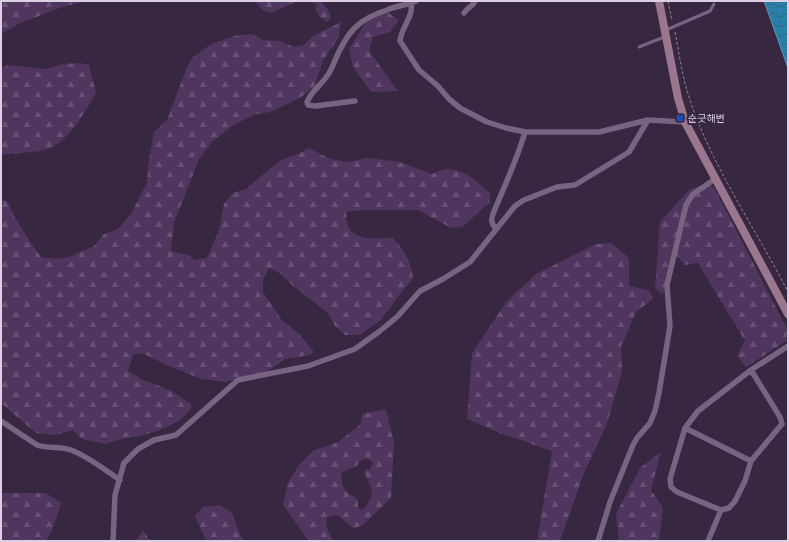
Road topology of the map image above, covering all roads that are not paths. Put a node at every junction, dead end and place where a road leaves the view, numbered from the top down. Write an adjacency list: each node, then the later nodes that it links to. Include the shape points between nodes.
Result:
1 (475, 1): 5 (street)
2 (659, 1): 6 (street)
3 (414, 2): 8 (street, via 370,16 349,32 329,74 307,102 308,105 315,106); 11 (street, via 400,41 418,70 460,108 487,122)
4 (714, 4): 6 (lane, via 710,11)
5 (464, 13)
6 (667, 32): 7 (lane); 10 (street, via 678,98)
7 (639, 48)
8 (356, 101)
9 (648, 120): 10 (street); 11 (street, via 599,132); 13 (street, via 629,152 575,185 557,187 524,200 515,206)
10 (686, 122): 12 (street)
11 (525, 132): 13 (street, via 491,220)
12 (715, 180): 14 (street); 23 (street, via 693,194 686,205 667,285 670,326 655,411 650,423 633,445 610,502)
13 (496, 228): 20 (street, via 470,262 420,291 398,316 380,331 354,348 308,366 238,380 176,435 154,440 138,449 124,463)
14 (788, 314)
15 (788, 346): 16 (street)
16 (751, 370): 18 (street, via 698,411); 19 (street, via 782,424)
17 (1, 421): 20 (street, via 36,445 70,450)
18 (685, 428): 19 (street); 21 (street, via 670,479 671,487 677,492)
19 (751, 461): 21 (street, via 735,501 729,508)
20 (120, 480): 22 (street, via 115,496)
21 (721, 510): 24 (street)
22 (113, 541)
23 (598, 541)
24 (708, 541)

